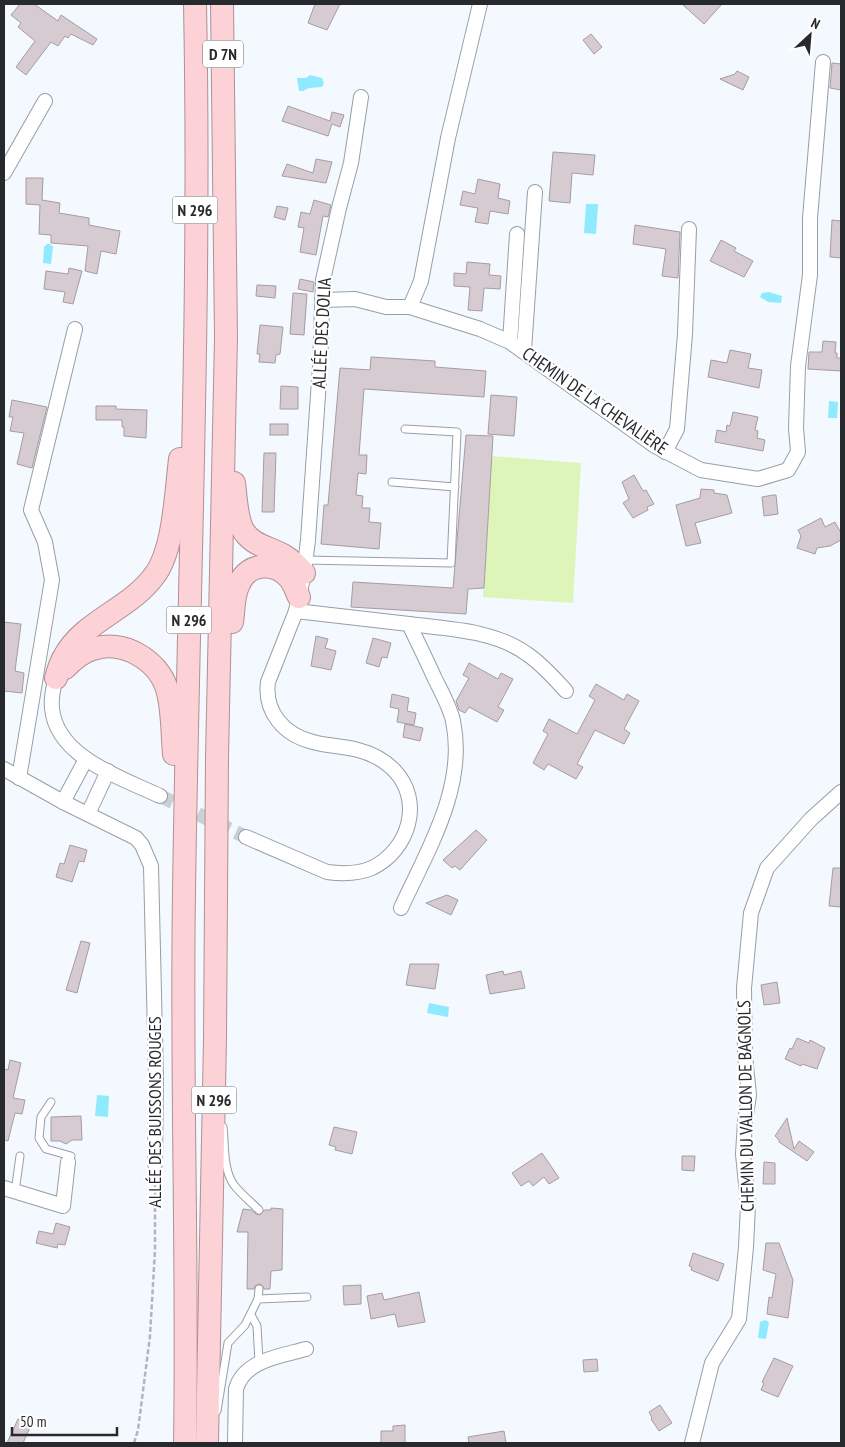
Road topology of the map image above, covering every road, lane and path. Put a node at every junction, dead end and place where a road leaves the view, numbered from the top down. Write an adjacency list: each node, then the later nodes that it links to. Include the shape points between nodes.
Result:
1 (194, 4): 7 (highway, N 296)
2 (201, 4): 7 (highway, D 7N)
3 (222, 4): 10 (highway, D 7N)
4 (232, 4): 10 (highway, N 296)
5 (480, 4): 16 (street, via 448,138 421,281)
6 (823, 62): 23 (street, CHEMIN DE LA CHEVALIÈRE, via 811,200 810,275 798,366 798,452 788,470 758,479 701,470)
7 (196, 76): 20 (highway, N 296)
8 (361, 97): 15 (street, ALLÉE DES DOLIA, via 351,163 323,280)
9 (45, 101): 11 (street)
10 (224, 104): 18 (highway, N 296)
11 (4, 172)
12 (535, 192): 21 (street)
13 (689, 229): 23 (street, via 677,429)
14 (517, 234): 19 (street)
15 (322, 300): 16 (street, CHEMIN DE LA CHEVALIÈRE, via 355,299 386,307); 26 (street, ALLÉE DES DOLIA)
16 (410, 307): 19 (street, CHEMIN DE LA CHEVALIÈRE)
17 (75, 329): 35 (street, via 31,510 44,542 52,580)
18 (226, 337): 26 (highway, via 234,483 242,529 260,545); 31 (highway, N 296)
19 (510, 342): 21 (street, CHEMIN DE LA CHEVALIÈRE)
20 (194, 344): 29 (highway, via 172,520 162,563 138,594 91,627 71,646); 41 (highway, N 296)
21 (524, 350): 23 (street, CHEMIN DE LA CHEVALIÈRE)
22 (405, 429): 25 (lane, via 458,432)
23 (665, 452)
24 (392, 482): 25 (lane)
25 (455, 487): 26 (lane, via 451,563)
26 (305, 566): 27 (street, ALLÉE DES DOLIA)
27 (297, 604): 28 (street); 31 (highway, via 290,578 272,567 259,566 249,570 238,585); 40 (street, ALLÉE DES DOLIA, via 268,682 266,692 272,714 295,736 357,749 381,760 394,770 404,785 411,818 400,843 388,857 372,868 340,874 327,872)
28 (409, 624): 30 (street, via 462,630 511,644 549,672); 42 (street, via 448,706 453,722 455,763 445,812)
29 (56, 678): 32 (street, via 52,696 54,722 61,736); 41 (highway, N 296, via 82,654 106,646 118,647 142,657 161,675 171,714)
30 (566, 691)
31 (217, 758): 43 (highway, N 296)
32 (86, 759): 34 (street); 38 (street)
33 (4, 769): 35 (street, ALLÉE DES BUISSONS ROUGES)
34 (108, 771): 37 (street); 39 (street)
35 (19, 778): 38 (street, ALLÉE DES BUISSONS ROUGES)
36 (841, 792): 64 (street, CHEMIN DU VALLON DE BAGNOLS, via 811,819 767,868 751,913 744,988 749,1096 743,1154 748,1205 739,1319 712,1363)
37 (160, 796)
38 (64, 802): 39 (street, ALLÉE DES BUISSONS ROUGES)
39 (88, 814): 49 (street, ALLÉE DES BUISSONS ROUGES, via 136,838 151,866)
40 (246, 836)
41 (184, 897): 61 (highway, N 296)
42 (401, 908)
43 (215, 1039): 45 (lane); 59 (highway, N 296)
44 (51, 1102): 48 (lane, via 41,1117 39,1138 46,1149 71,1156)
45 (222, 1107)
46 (222, 1117): 51 (lane, via 230,1178)
47 (20, 1156): 50 (lane)
48 (68, 1162): 50 (street, via 63,1206)
49 (155, 1164): 60 (path, ALLÉE DES BUISSONS ROUGES, via 150,1336)
50 (9, 1190)
51 (259, 1210)
52 (260, 1288): 54 (lane)
53 (307, 1298): 54 (lane)
54 (258, 1299): 55 (lane)
55 (251, 1315): 57 (lane, via 257,1326); 58 (lane, via 228,1343)
56 (306, 1349): 57 (street)
57 (260, 1362): 63 (street, via 238,1380)
58 (217, 1415)
59 (211, 1434): 62 (lane)
60 (134, 1443)
61 (185, 1443)
62 (212, 1443)
63 (235, 1443)
64 (692, 1443)

